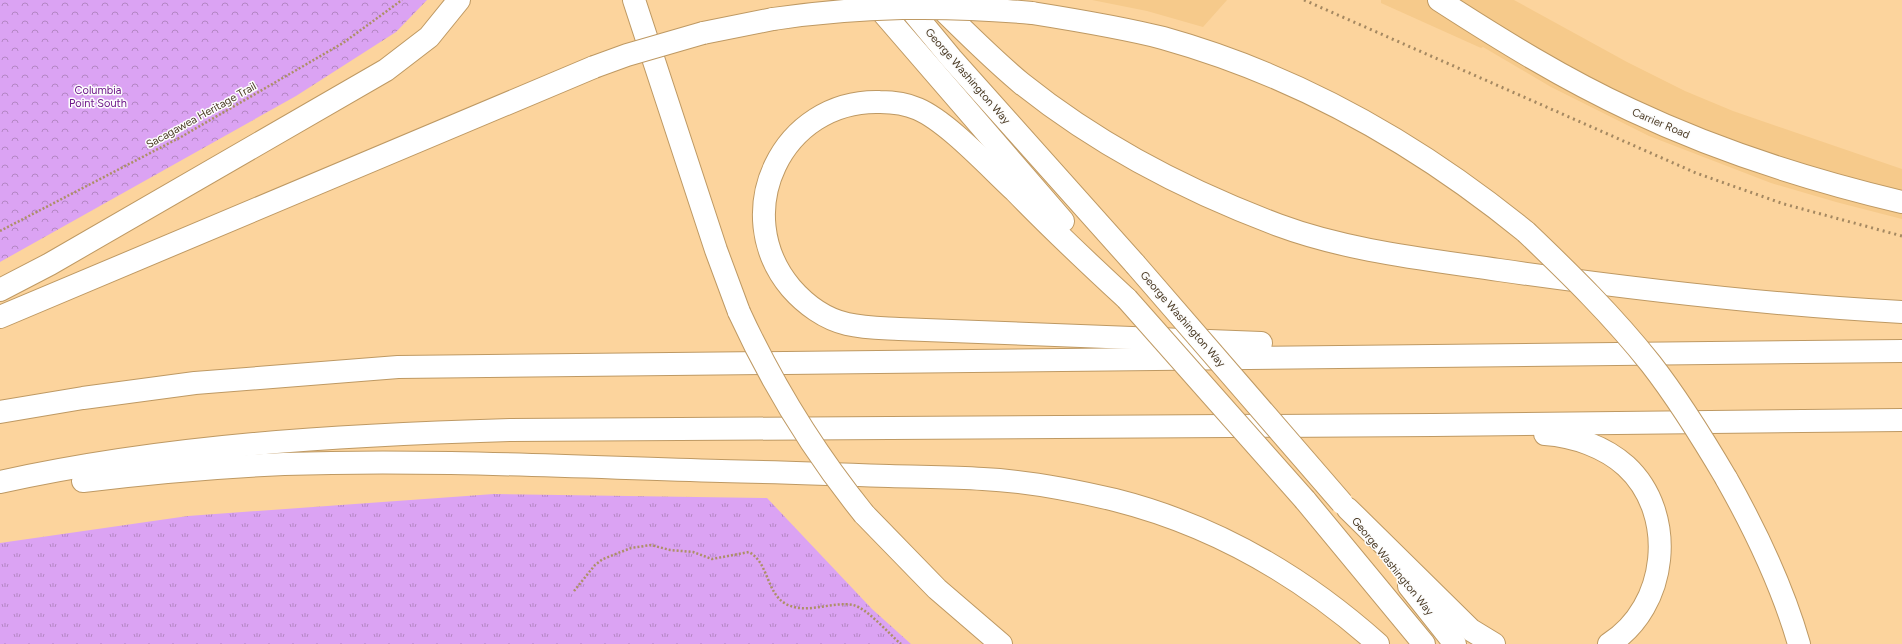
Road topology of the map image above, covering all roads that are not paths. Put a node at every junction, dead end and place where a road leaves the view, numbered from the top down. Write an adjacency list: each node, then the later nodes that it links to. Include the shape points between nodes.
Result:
1 (459, 0): 8 (main road, via 428,37 386,70 50,264)
2 (634, 0): 20 (main road, bridge, via 716,250 739,312 774,384 820,458 864,514 937,589)
3 (872, 0): 9 (main road, George Washington Way)
4 (903, 0): 19 (main road, George Washington Way, bridge, via 951,58 1135,264)
5 (933, 0): 10 (main road, via 1021,82 1069,118 1124,153 1220,201 1318,238 1406,256 1580,281 1782,304)
6 (1440, 0): 7 (main road, Carrier Road, via 1538,61 1630,110 1732,152 1803,176)
7 (1902, 202)
8 (0, 290)
9 (1127, 299): 13 (main road, via 942,123 918,108 894,102 865,101 844,105 805,126 790,141 769,176 764,223 766,242 773,261 798,296 815,310 845,323 899,329 1318,345); 22 (main road, George Washington Way, bridge, via 1305,500)
10 (1902, 312)
11 (0, 317): 26 (main road, bridge, via 594,67 703,33 773,19 855,9 920,6 1032,13 1104,25 1163,38 1232,60 1296,87 1369,123 1413,149 1457,178 1526,232 1604,308 1651,364 1689,417 1755,529 1776,576)
12 (1902, 351): 13 (main road)
13 (1425, 355): 14 (main road, via 398,367 195,382)
14 (0, 412)
15 (1902, 420): 16 (main road)
16 (1432, 426): 17 (main road, via 510,430 389,433 158,455 49,471); 25 (main road, via 1550,434 1581,441 1604,451 1627,466 1651,501 1660,542 1659,564 1656,581 1640,614 1630,627)
17 (0, 482)
18 (0, 491): 21 (main road, via 200,469 330,464 494,464 986,479 1035,485 1117,501 1197,528 1274,566 1314,592)
19 (1345, 506): 23 (main road, George Washington Way); 24 (main road, via 1471,630)
20 (1001, 644)
21 (1378, 644)
22 (1424, 644)
23 (1455, 644)
24 (1494, 644)
25 (1609, 644)
26 (1799, 644)

